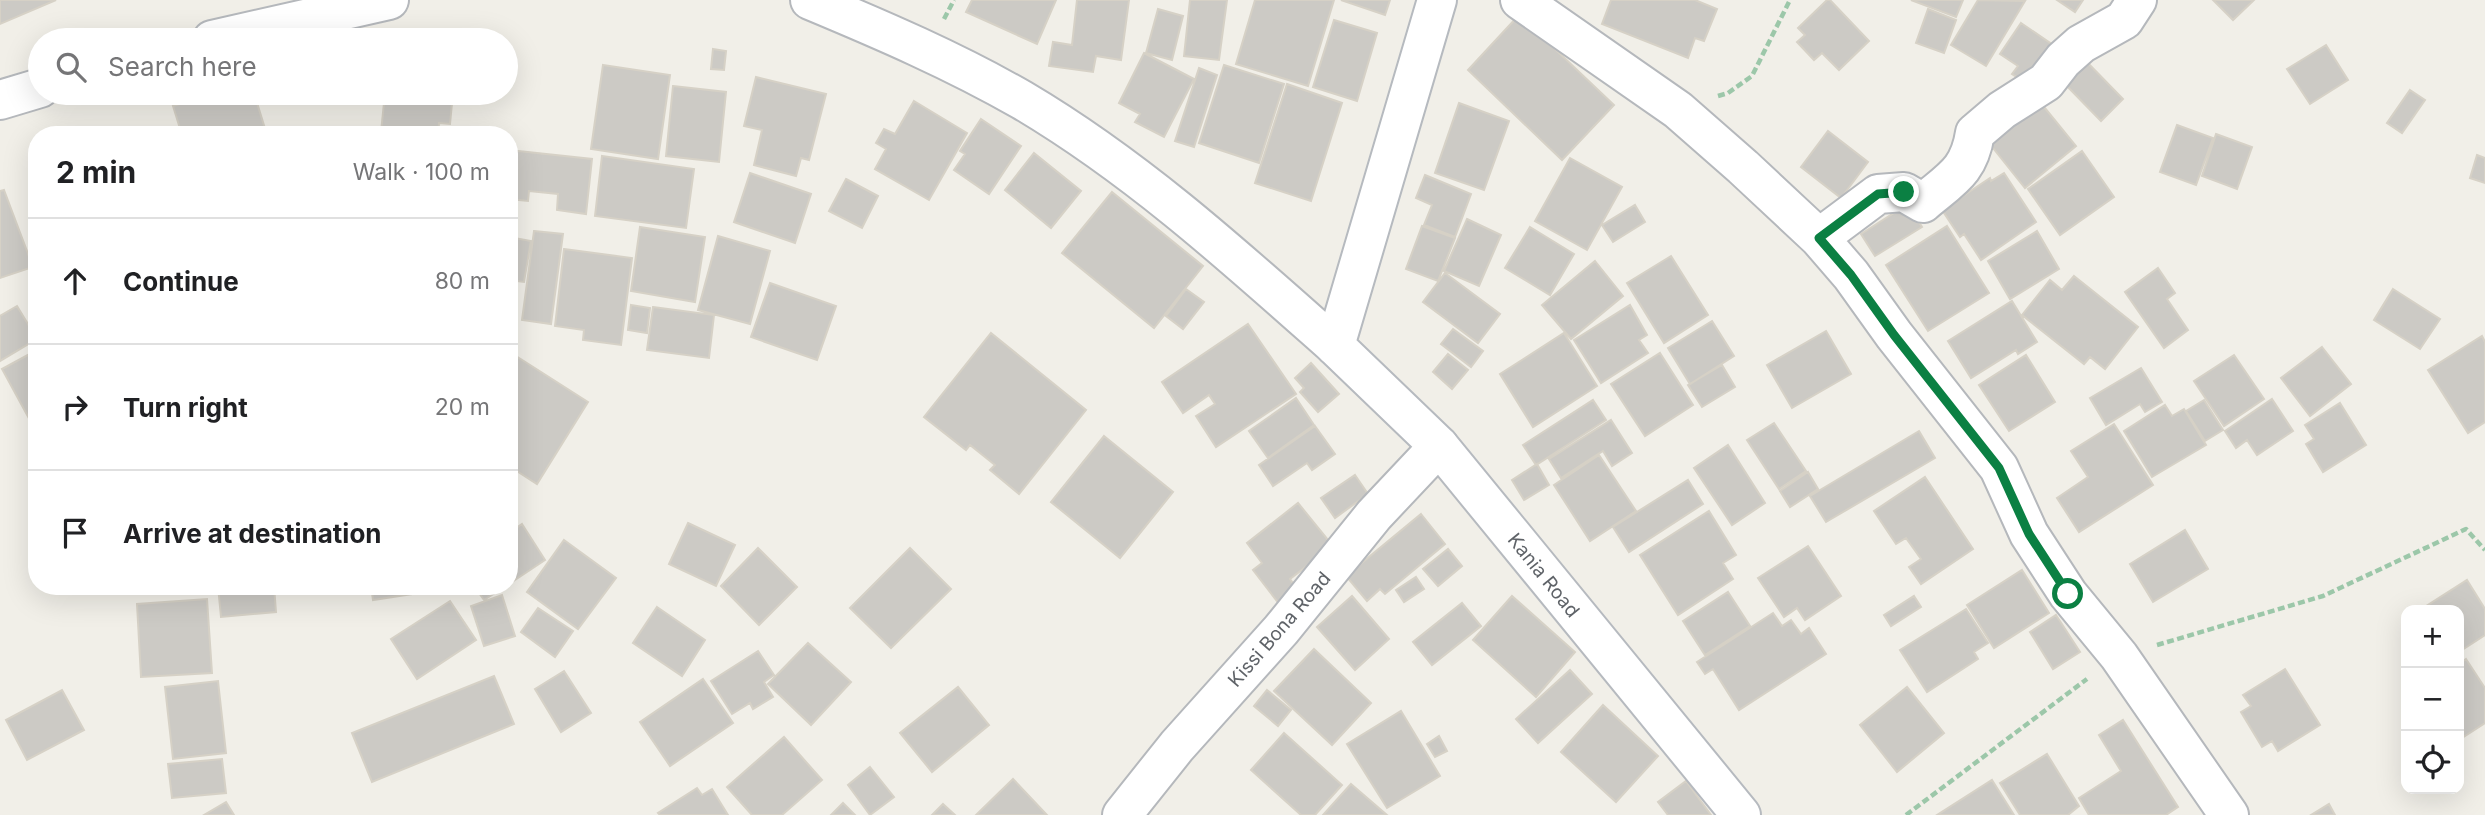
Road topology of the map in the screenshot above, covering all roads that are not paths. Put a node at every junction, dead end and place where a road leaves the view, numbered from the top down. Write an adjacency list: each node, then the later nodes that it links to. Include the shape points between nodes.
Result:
1 (389, 0): 6 (street)
2 (810, 0): 10 (street, Kania Road, via 913,43 1022,101 1132,174)
3 (1437, 0): 10 (street)
4 (1520, 0): 9 (street, via 1678,110)
5 (2137, 0): 9 (street, via 2123,20 2081,44 2046,82 1975,133 1963,169 1923,203 1904,192 1878,194)
6 (265, 28)
7 (28, 92): 8 (street)
8 (0, 100)
9 (1819, 238): 14 (street, via 1999,468 2029,534 2068,594 2119,656)
10 (1335, 346): 11 (street, Kania Road)
11 (1438, 446): 12 (street, Kissi Bona Road, via 1374,515); 13 (street, Kania Road)
12 (1122, 815)
13 (1741, 815)
14 (2229, 815)

